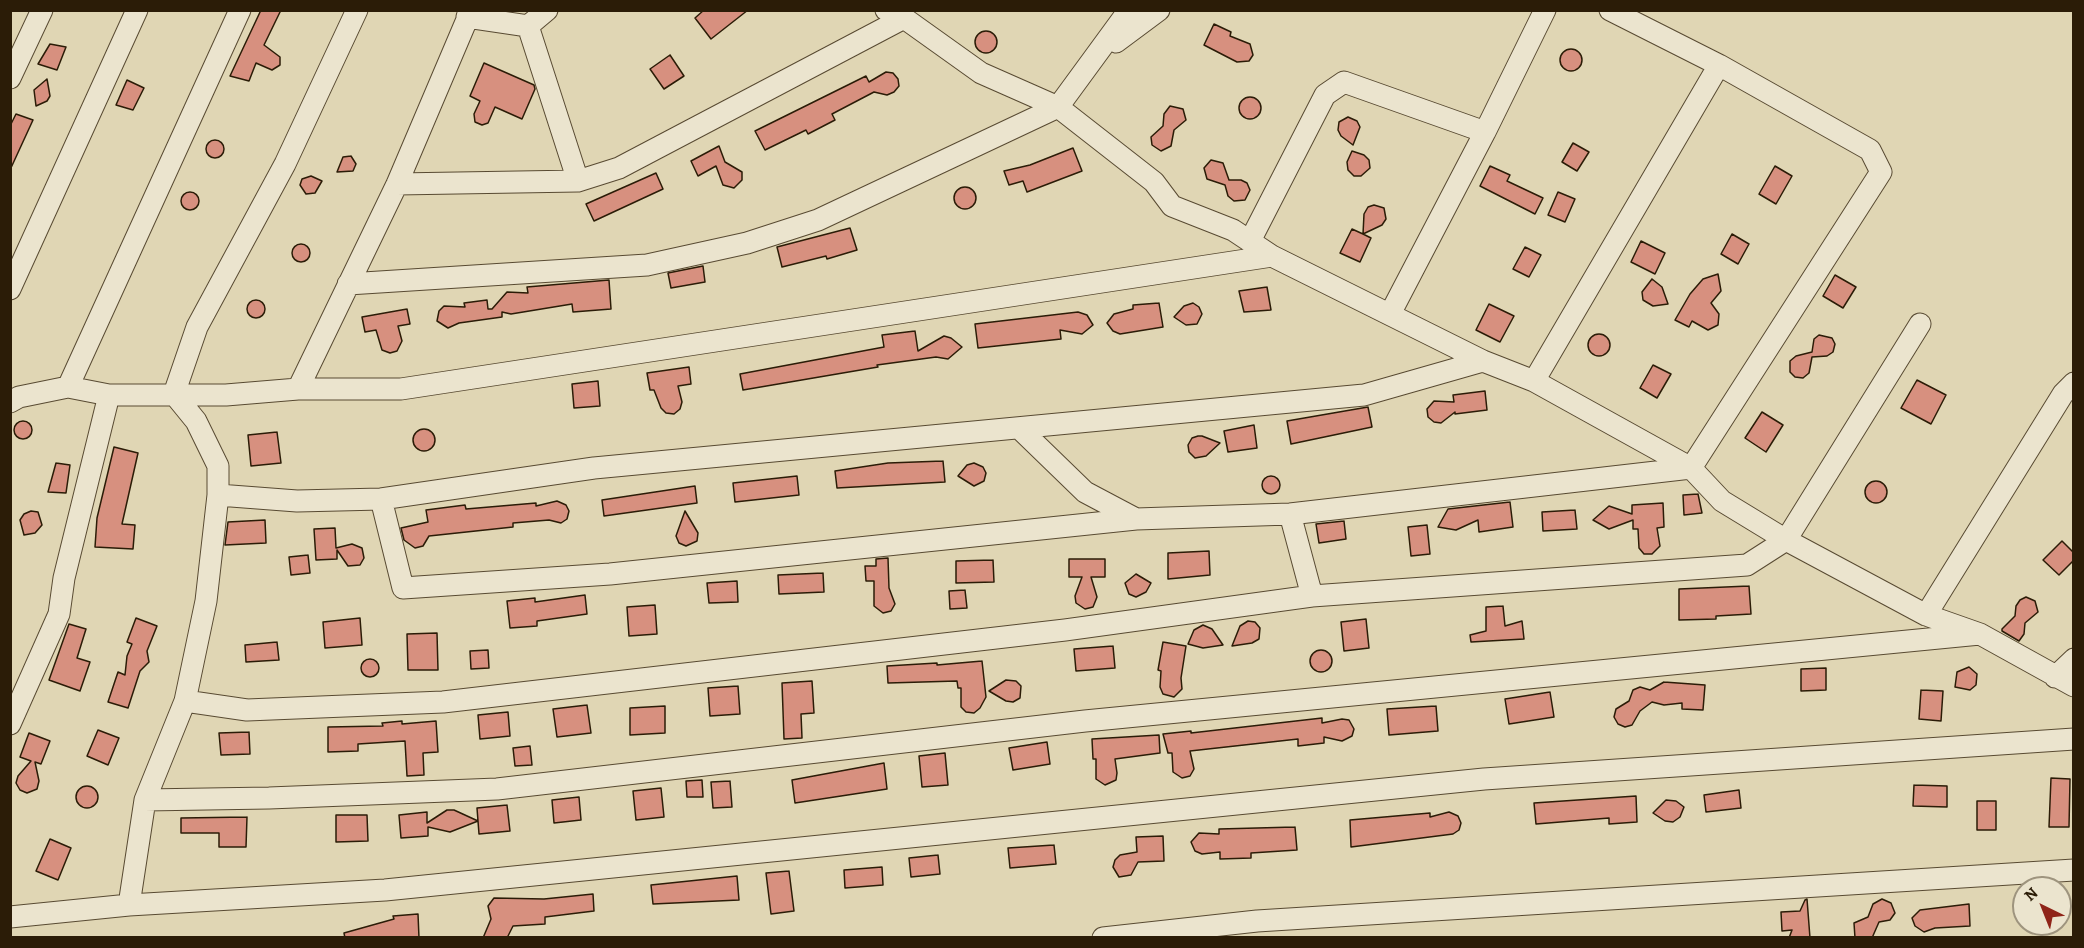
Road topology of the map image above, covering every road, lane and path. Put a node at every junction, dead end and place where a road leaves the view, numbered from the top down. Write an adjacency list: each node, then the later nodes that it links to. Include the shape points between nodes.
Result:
1 (42, 10): 15 (street)
2 (137, 10): 23 (street)
3 (240, 10): 29 (street)
4 (357, 10): 32 (street, via 285,164 197,327)
5 (547, 10): 12 (street)
6 (1129, 10): 13 (street)
7 (1159, 10): 13 (street)
8 (1545, 10): 17 (street)
9 (1610, 10): 14 (street)
10 (469, 14): 12 (street); 19 (street)
11 (895, 14): 16 (street, via 981,73); 18 (street, via 619,168)
12 (528, 26): 18 (street)
13 (1091, 63): 16 (street)
14 (1719, 65): 27 (street); 35 (street, via 1870,150 1881,172)
15 (10, 78)
16 (1058, 107): 20 (street, via 1154,182 1172,206 1233,230); 22 (street, via 818,220 747,243 647,265)
17 (1485, 132): 20 (street, via 1344,82 1325,94); 24 (street)
18 (578, 181): 19 (street)
19 (397, 184): 22 (street)
20 (1250, 241): 21 (street)
21 (1272, 256): 24 (street); 30 (street, via 401,388)
22 (348, 284): 30 (street)
23 (10, 289)
24 (1390, 314): 26 (street)
25 (1920, 324): 40 (street)
26 (1483, 361): 27 (street); 34 (street, via 1364,395)
27 (1534, 381): 35 (street)
28 (2073, 383): 42 (street)
29 (68, 387): 31 (street); 33 (street)
30 (298, 389): 32 (street, via 226,395)
31 (109, 394): 32 (street); 47 (street, via 64,578 59,614)
32 (174, 394): 36 (street, via 195,421 218,466)
33 (10, 402)
34 (1019, 428): 37 (street, via 594,468); 39 (street, via 1084,492)
35 (1691, 468): 38 (street); 40 (street, via 1722,501)
36 (218, 495): 37 (street, via 297,501); 46 (street, via 206,601)
37 (381, 499): 39 (street, via 403,588 610,574)
38 (1290, 514): 39 (street); 41 (street)
39 (1136, 519)
40 (1786, 540): 41 (street, via 1747,565); 42 (street)
41 (1312, 596): 46 (street, via 1065,630 443,702 247,710)
42 (1926, 615): 43 (street)
43 (1980, 634): 45 (street); 49 (street, via 1085,721 496,789)
44 (2073, 659): 45 (street)
45 (2064, 681)
46 (185, 701): 49 (street)
47 (10, 724)
48 (2073, 739): 51 (street, via 1484,779 385,890)
49 (145, 800): 51 (street)
50 (2073, 870): 53 (street, via 1257,921)
51 (129, 905): 52 (street)
52 (10, 916)
53 (1103, 938)

